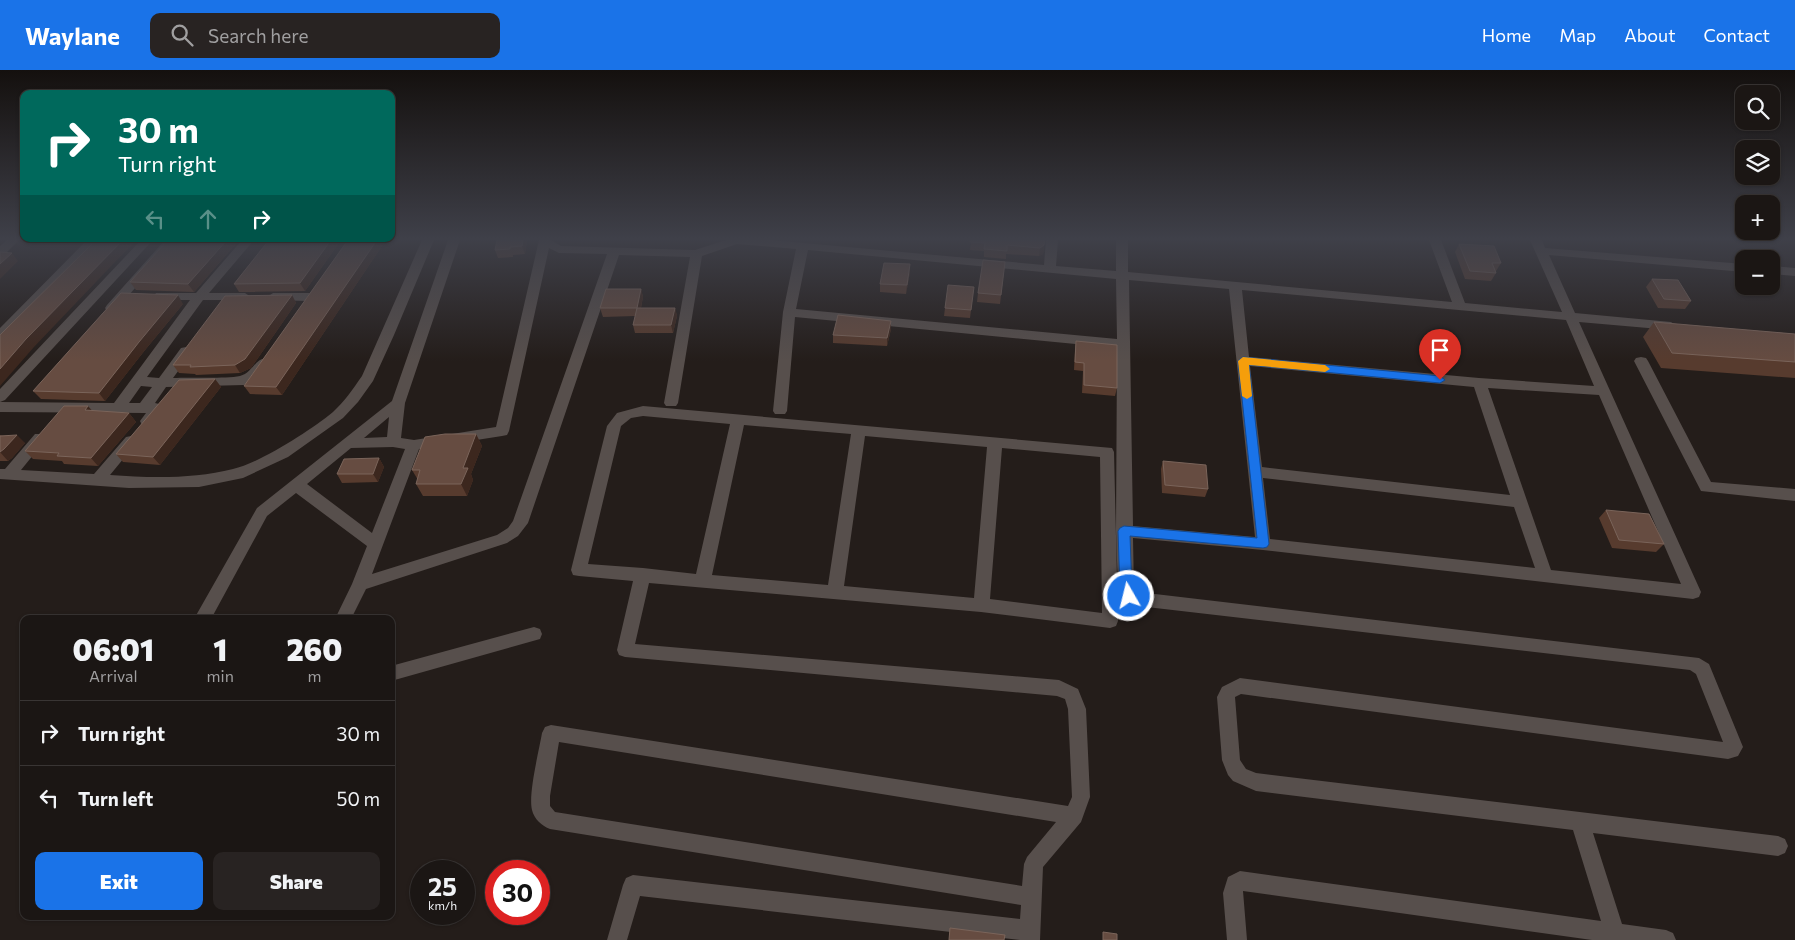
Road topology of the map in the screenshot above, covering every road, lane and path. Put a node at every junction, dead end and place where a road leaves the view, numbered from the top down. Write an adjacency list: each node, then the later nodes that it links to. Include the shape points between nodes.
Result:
1 (54, 281): 30 (street)
2 (108, 281): 18 (street)
3 (136, 281): 19 (street)
4 (213, 281): 22 (street)
5 (411, 281): 58 (street, via 368,378 353,399 338,415 284,453 238,474 199,481)
6 (440, 281): 42 (street)
7 (535, 281): 55 (street, via 502,431)
8 (604, 281): 68 (street, via 520,523 513,532)
9 (692, 281): 43 (street)
10 (795, 281): 26 (street)
11 (1122, 281): 32 (street)
12 (1174, 281): 17 (street)
13 (1450, 281): 23 (street)
14 (1554, 281): 28 (street)
15 (238, 282): 20 (street)
16 (319, 283): 21 (street)
17 (1235, 286): 23 (street); 34 (street)
18 (95, 294): 19 (street); 41 (street)
19 (123, 295): 22 (street); 27 (street)
20 (226, 297): 21 (street); 22 (street); 24 (street)
21 (309, 297): 25 (street)
22 (198, 298): 36 (street)
23 (1460, 306): 28 (street)
24 (214, 312)
25 (298, 312)
26 (789, 312): 32 (street); 49 (street)
27 (104, 316)
28 (1569, 317): 29 (street); 39 (street)
29 (1687, 328)
30 (0, 334)
31 (191, 344): 37 (street)
32 (1123, 344): 62 (street)
33 (272, 350): 37 (street, via 257,372 244,380)
34 (1243, 361): 38 (street); 56 (street)
35 (1641, 361): 60 (street, via 1706,487)
36 (137, 381): 37 (street); 47 (street)
37 (162, 383): 48 (street)
38 (1479, 384): 39 (street); 61 (street)
39 (1602, 391): 66 (street, via 1693,592)
40 (36, 394): 45 (street)
41 (0, 397)
42 (398, 403): 52 (street); 54 (street)
43 (671, 403)
44 (0, 407): 45 (street)
45 (23, 408): 46 (street)
46 (66, 408): 47 (street); 57 (street)
47 (118, 408): 48 (street)
48 (144, 408): 58 (street, via 158,408)
49 (780, 411)
50 (738, 420): 51 (street); 65 (street, via 643,412 625,414 617,419 579,570); 67 (street)
51 (859, 430): 53 (street); 69 (street)
52 (393, 442): 54 (street); 55 (street)
53 (995, 442): 70 (street); 70 (street, via 1107,452 1110,620)
54 (350, 443): 59 (street)
55 (414, 445): 63 (street)
56 (1256, 472): 61 (street); 64 (street)
57 (4, 474): 58 (street)
58 (98, 480)
59 (296, 485): 63 (street); 71 (street, via 262,512)
60 (1795, 495)
61 (1521, 502): 66 (street)
62 (1124, 531): 64 (street); 76 (street, via 1126,590 1132,598 1699,665 1734,743 1732,750 1247,686 1228,692 1231,760 1240,776 1247,780)
63 (374, 543): 68 (street)
64 (1263, 544): 66 (street)
65 (643, 574): 67 (street); 75 (street, via 626,650 1066,690 1072,694 1077,708 1081,797)
66 (1545, 575)
67 (702, 580): 69 (street)
68 (360, 584): 72 (street)
69 (835, 592): 70 (street)
70 (981, 605)
71 (204, 615)
72 (345, 615)
73 (534, 634): 74 (street)
74 (395, 673)
75 (1074, 816): 78 (street, via 1034,864); 78 (street, via 551,733 542,796 542,809 550,820)
76 (1580, 822): 77 (street); 79 (street)
77 (1778, 846)
78 (1031, 896): 80 (street)
79 (1615, 933): 82 (street, via 1240,881 1235,884 1233,893); 83 (street)
80 (1030, 935): 81 (street, via 633,885)
81 (617, 940)
82 (1238, 940)
83 (1666, 940)

